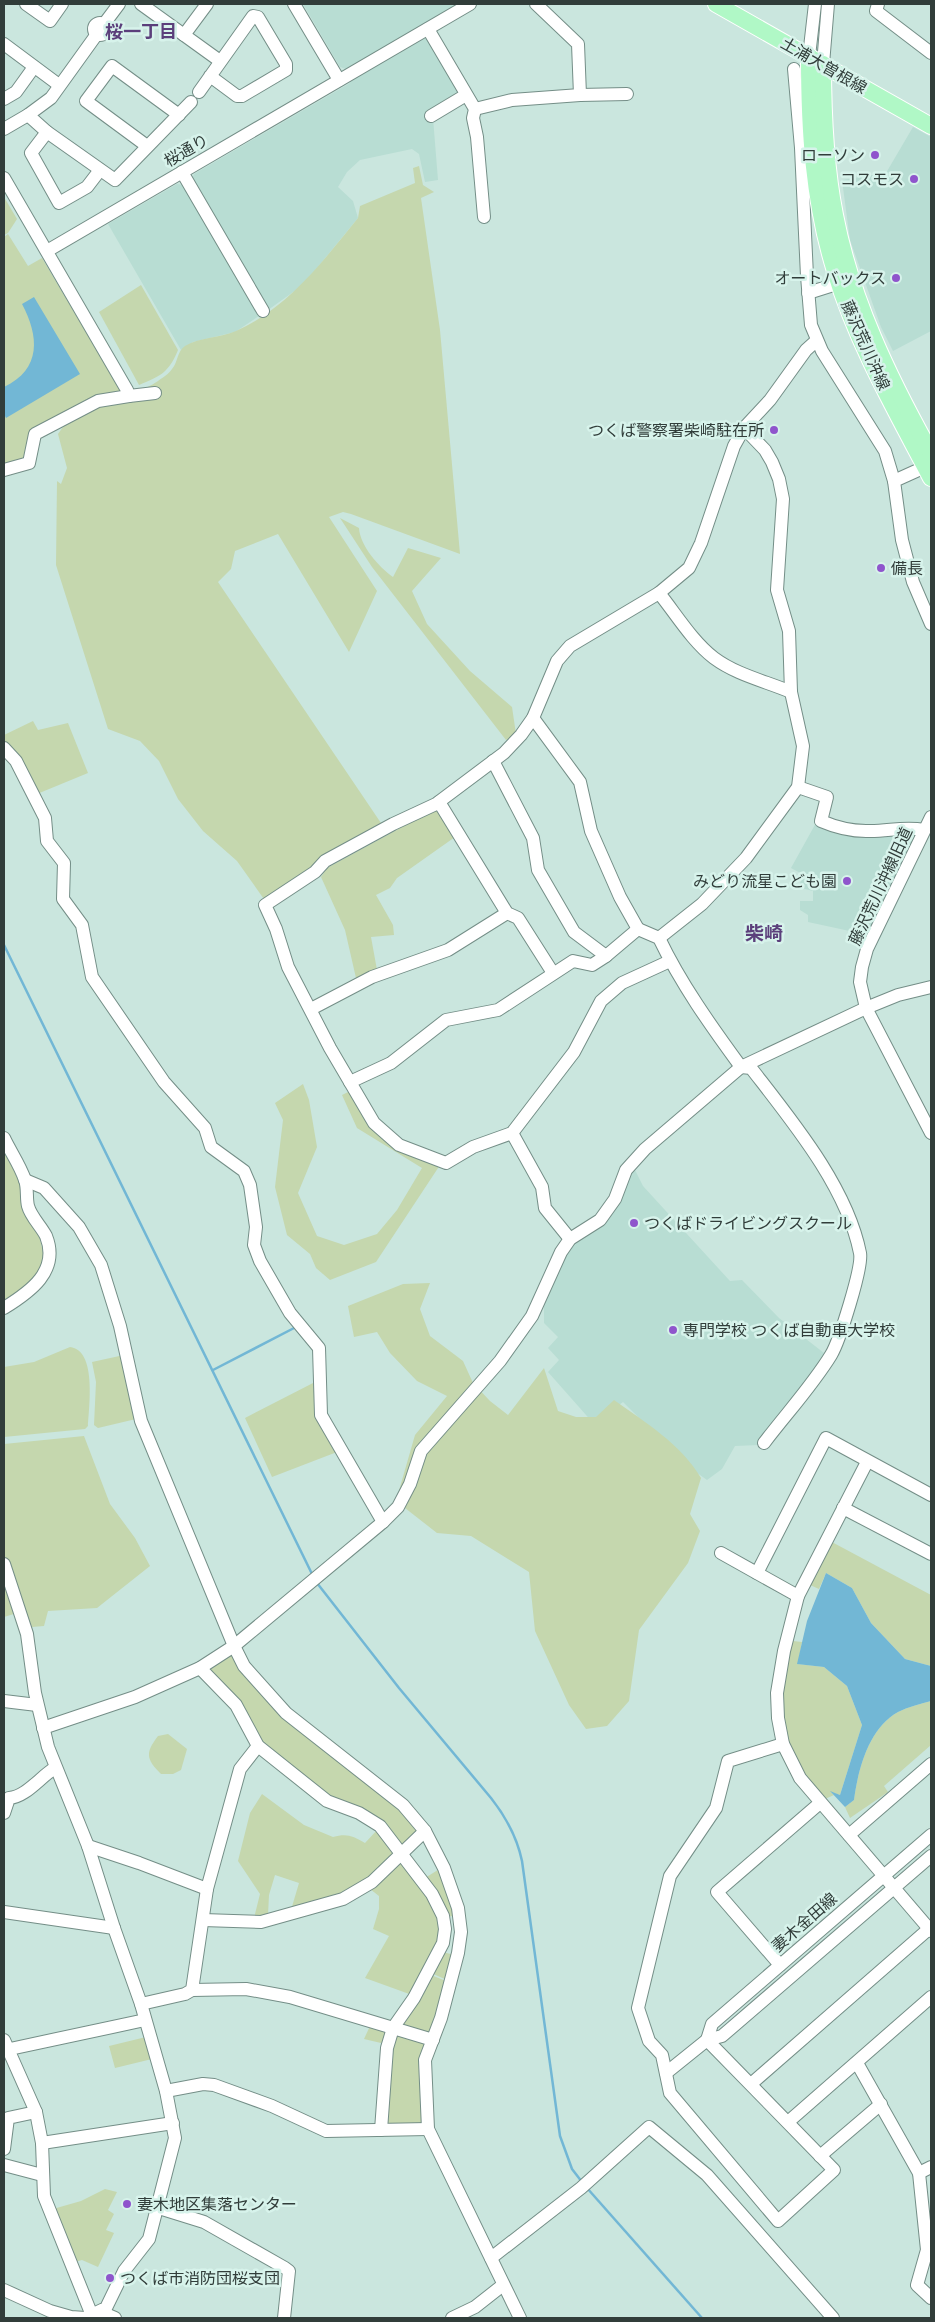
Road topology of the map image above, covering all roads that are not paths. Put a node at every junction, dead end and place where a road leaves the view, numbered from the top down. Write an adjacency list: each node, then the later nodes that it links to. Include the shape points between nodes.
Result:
1 (26, 4): 2 (street, via 50,21)
2 (62, 4)
3 (119, 4): 23 (street)
4 (207, 4): 14 (street)
5 (294, 4): 22 (street)
6 (470, 4): 13 (street, 桜通り)
7 (536, 4): 24 (street, via 578,44)
8 (716, 4): 17 (main road, 土浦大曽根線)
9 (815, 4): 17 (street)
10 (828, 4): 17 (street)
11 (878, 4): 16 (street, via 876,11)
12 (146, 5): 14 (street)
13 (428, 29): 22 (street, 桜通り); 26 (street)
14 (184, 36): 18 (street)
15 (4, 44): 19 (street)
16 (931, 53)
17 (816, 60): 32 (main road, 土浦大曽根線); 41 (main road, 藤沢荒川沖線)
18 (220, 61): 21 (street); 21 (street, via 253,16 258,17 286,64 286,70 242,96 237,96)
19 (34, 67): 23 (street); 27 (street, via 16,92)
20 (794, 69): 42 (street, via 804,183)
21 (210, 76): 30 (street)
22 (339, 80): 37 (street, 桜通り)
23 (59, 85): 29 (street, via 44,105)
24 (580, 94): 25 (street); 28 (street, via 512,100)
25 (627, 94)
26 (466, 95): 28 (street); 31 (street)
27 (4, 99)
28 (475, 110): 39 (street, via 473,118)
29 (28, 115): 33 (street); 34 (street)
30 (179, 115): 35 (street); 35 (street, via 112,66 86,101)
31 (431, 116)
32 (931, 126)
33 (4, 129)
34 (47, 132): 36 (street); 36 (street, via 31,153 59,203 87,187)
35 (148, 146): 36 (street, via 114,180)
36 (100, 170)
37 (182, 172): 40 (street, 桜通り); 43 (street)
38 (4, 178): 40 (street)
39 (484, 217)
40 (47, 251): 45 (street)
41 (845, 281): 42 (street); 48 (main road, 藤沢荒川沖線, via 862,342)
42 (808, 293): 44 (street)
43 (263, 311)
44 (816, 341): 47 (street); 50 (street, via 874,430 885,451)
45 (128, 393): 46 (street); 49 (street, via 98,401 35,434 29,463)
46 (155, 393)
47 (744, 428): 51 (street, via 734,446 713,511 689,568); 53 (street, via 765,450 779,479 783,499 777,590 789,631)
48 (929, 466): 50 (street)
49 (4, 470)
50 (894, 481): 52 (street, via 902,540 913,582)
51 (659, 593): 53 (street, via 713,657 761,682); 54 (street, via 570,646 556,661)
52 (931, 624)
53 (791, 692): 57 (street, via 803,746)
54 (533, 718): 56 (street, via 521,735); 62 (street, via 580,782 591,831)
55 (4, 748): 82 (street, via 16,761 45,818 48,841 64,863 63,899 82,925 92,977 164,1082 205,1128 211,1147 244,1170 250,1185 256,1227 254,1245 260,1261 290,1313 319,1348 321,1415)
56 (493, 761): 58 (street); 64 (street, via 533,838 538,870 574,932)
57 (798, 787): 60 (street, via 827,797 821,821 838,828 868,832 908,827); 63 (street, via 746,858 702,904)
58 (438, 802): 61 (street); 69 (street, via 326,861 265,905 288,967)
59 (931, 817): 60 (street, 藤沢荒川沖線旧道)
60 (924, 830): 68 (street, 藤沢荒川沖線旧道, via 867,949 860,982)
61 (507, 913): 66 (street, via 518,918); 69 (street, via 448,950 372,977)
62 (638, 929): 63 (street); 64 (street)
63 (659, 938): 65 (street)
64 (606, 956): 66 (street, via 592,964 573,961)
65 (670, 961): 70 (street, via 706,1020); 73 (street, via 622,982 601,1000 574,1052)
66 (553, 973): 71 (street, via 498,1010 446,1020 391,1063)
67 (931, 987): 68 (street, via 898,995)
68 (866, 1008): 70 (street); 72 (street, 藤沢荒川沖線旧道)
69 (311, 1010): 71 (street)
70 (741, 1068): 76 (street, via 645,1149 626,1170 615,1199 600,1220); 78 (street, via 751,1068 801,1132 849,1216 861,1256 846,1320 832,1354)
71 (350, 1082): 73 (street, via 374,1123 385,1134 400,1145 446,1163 473,1147)
72 (931, 1132)
73 (512, 1133): 76 (street, via 542,1187 546,1208)
74 (4, 1138): 75 (street)
75 (25, 1180): 77 (street, via 28,1207 50,1247 48,1267 43,1276); 88 (street, via 44,1188 79,1226 101,1265 120,1326 142,1421)
76 (570, 1238): 82 (street, via 532,1316 500,1361 421,1451 402,1500)
77 (4, 1308)
78 (764, 1442)
79 (867, 1462): 80 (street); 81 (street); 86 (street, via 826,1438)
80 (931, 1495)
81 (842, 1508): 84 (street); 87 (street)
82 (383, 1522): 88 (street)
83 (721, 1553): 86 (street)
84 (931, 1554)
85 (4, 1564): 91 (street, via 27,1634)
86 (757, 1574): 87 (street)
87 (798, 1596): 93 (street, via 777,1693)
88 (234, 1646): 89 (street); 99 (street, via 244,1666 286,1713 403,1804)
89 (200, 1668): 92 (street, via 135,1697); 94 (street, via 236,1705)
90 (4, 1701): 91 (street)
91 (37, 1705): 92 (street)
92 (44, 1728): 96 (street)
93 (783, 1744): 97 (street, via 800,1778); 122 (street, via 728,1761 716,1808 670,1876 638,2008 650,2040 662,2055)
94 (258, 1746): 103 (street, via 327,1801 359,1813 380,1826); 107 (street, via 240,1769)
95 (931, 1764): 100 (street)
96 (55, 1768): 98 (street, via 44,1774 22,1796 9,1798); 102 (street)
97 (820, 1803): 100 (street); 112 (street, via 717,1892)
98 (4, 1813)
99 (425, 1831): 103 (street); 118 (street, via 452,1886 461,1923 458,1954 442,2018)
100 (849, 1835): 105 (street)
101 (931, 1835): 105 (street, 妻木金田線)
102 (88, 1846): 107 (street); 110 (street)
103 (402, 1852): 109 (street, via 372,1882 343,1899 261,1922); 117 (street, via 432,1894 443,1916 445,1929 443,1943 433,1963)
104 (931, 1856): 106 (street, 妻木金田線)
105 (884, 1876): 106 (street); 112 (street, 妻木金田線)
106 (895, 1888): 111 (street); 119 (street, 妻木金田線, via 722,2036)
107 (207, 1889): 109 (street)
108 (4, 1912): 110 (street)
109 (202, 1920): 113 (street)
110 (114, 1928): 114 (street)
111 (931, 1929): 123 (street)
112 (780, 1965): 119 (street, 妻木金田線, via 712,2024)
113 (192, 1990): 114 (street); 117 (street, via 246,1989 274,1994)
114 (141, 2004): 116 (street)
115 (929, 2005): 121 (street)
116 (145, 2020): 120 (street); 124 (street)
117 (393, 2028): 118 (street); 130 (street, via 387,2048)
118 (433, 2040): 129 (street, via 425,2060)
119 (707, 2040): 122 (street, 妻木金田線); 123 (street)
120 (7, 2044): 126 (street)
121 (857, 2063): 125 (street); 127 (street)
122 (666, 2073): 133 (street, via 670,2093 778,2221 834,2170)
123 (751, 2084): 127 (street)
124 (166, 2091): 128 (street); 130 (street, via 203,2084 272,2106 326,2131)
125 (880, 2104): 133 (street); 136 (street)
126 (36, 2112): 131 (street); 132 (street, via 8,2118)
127 (788, 2122): 133 (street)
128 (173, 2123): 131 (street); 138 (street, via 174,2152)
129 (428, 2129): 130 (street); 139 (street)
130 (381, 2130)
131 (42, 2143): 137 (street)
132 (4, 2149)
133 (820, 2156)
134 (4, 2165): 137 (street)
135 (931, 2167): 136 (street)
136 (918, 2173): 142 (street, via 927,2250 918,2285)
137 (42, 2175): 143 (street, via 50,2212)
138 (158, 2208): 143 (street, via 149,2239 124,2270 109,2305); 145 (street, via 204,2222 289,2271)
139 (491, 2258): 140 (street); 148 (street, via 650,2128 707,2175)
140 (503, 2285): 146 (street, via 476,2307); 147 (street)
141 (4, 2290): 143 (street, via 71,2317)
142 (931, 2298)
143 (95, 2315): 144 (street)
144 (115, 2318)
145 (284, 2318)
146 (452, 2318)
147 (520, 2318)
148 (833, 2318)

